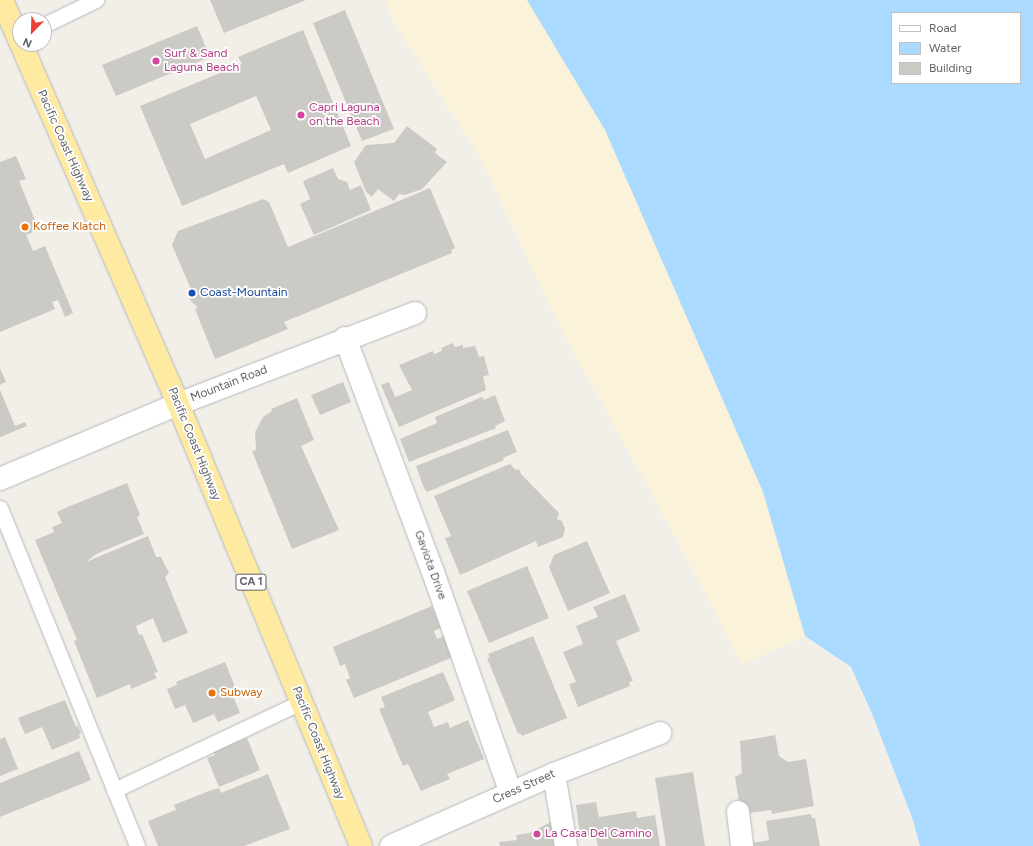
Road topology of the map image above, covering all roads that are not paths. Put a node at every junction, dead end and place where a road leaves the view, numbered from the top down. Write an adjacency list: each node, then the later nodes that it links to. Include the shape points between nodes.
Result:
1 (2, 0): 4 (highway, Pacific Coast Highway / CA 1)
2 (96, 0): 3 (lane)
3 (52, 20)
4 (12, 22)
5 (25, 52): 8 (highway, Pacific Coast Highway / CA 1)
6 (415, 313): 7 (street, Mountain Road)
7 (345, 338): 8 (street, Mountain Road); 15 (street, Gaviota Drive)
8 (178, 404): 9 (street, Mountain Road); 11 (highway, Pacific Coast Highway / CA 1)
9 (0, 479)
10 (0, 508): 14 (lane)
11 (300, 702): 14 (lane); 18 (highway, Pacific Coast Highway / CA 1)
12 (660, 733): 13 (street, Cress Street)
13 (554, 774): 15 (street, Cress Street); 20 (street)
14 (114, 790): 17 (lane)
15 (511, 793): 19 (street, Cress Street)
16 (738, 812): 21 (street)
17 (137, 846)
18 (361, 846)
19 (391, 846)
20 (566, 846)
21 (742, 846)

